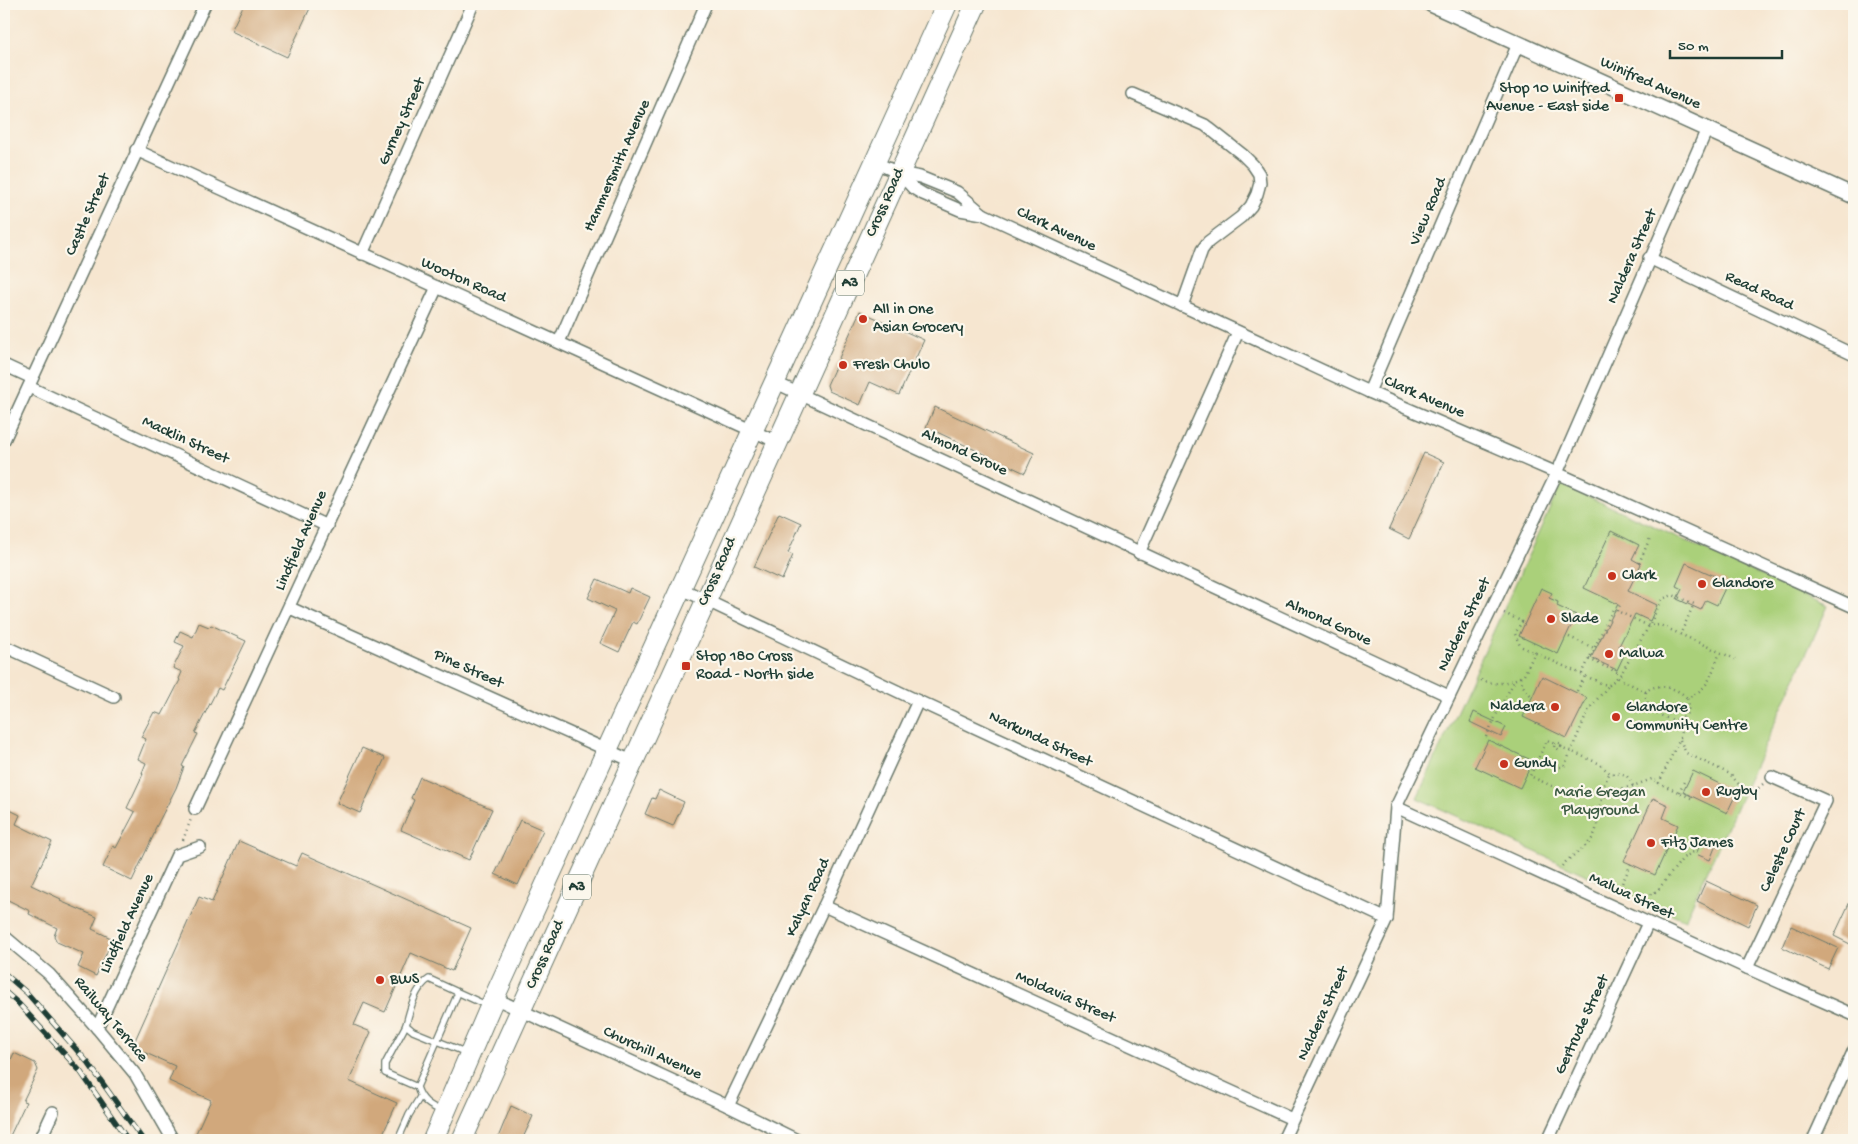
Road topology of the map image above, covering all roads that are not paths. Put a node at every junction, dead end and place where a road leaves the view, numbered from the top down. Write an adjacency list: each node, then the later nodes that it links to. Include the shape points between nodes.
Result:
1 (205, 4): 10 (street, Castle Street)
2 (473, 4): 14 (street, Gurney Street)
3 (706, 4): 19 (street, Hammersmith Avenue)
4 (947, 4): 11 (highway, Cross Road / A3)
5 (976, 4): 12 (highway, Cross Road / A3)
6 (1431, 4): 7 (street, Winifred Avenue)
7 (1518, 44): 9 (street, Winifred Avenue); 24 (street, View Road)
8 (1133, 94): 17 (street, via 1205,125 1243,155 1259,174 1260,184 1251,206 1202,250)
9 (1707, 129): 13 (street, Winifred Avenue); 15 (street, Naldera Street)
10 (136, 150): 14 (street, Wooton Road); 23 (street, Castle Street)
11 (874, 162): 12 (street, Clark Avenue); 22 (highway, Cross Road / A3)
12 (899, 173): 17 (street, Clark Avenue, via 920,176 956,192 983,214); 25 (highway, Cross Road / A3)
13 (1854, 196)
14 (362, 254): 16 (street, Wooton Road)
15 (1649, 258): 20 (street, Read Road); 29 (street, Naldera Street)
16 (437, 287): 19 (street, Wooton Road); 30 (street, Lindfield Avenue)
17 (1182, 306): 18 (street, Clark Avenue)
18 (1238, 332): 24 (street, Clark Avenue); 31 (street)
19 (558, 342): 26 (street, Wooton Road)
20 (1854, 355)
21 (4, 365): 23 (street, Macklin Street)
22 (774, 382): 25 (street, Almond Grove); 26 (highway, Cross Road / A3)
23 (30, 383): 27 (street, Castle Street); 30 (street, Macklin Street)
24 (1369, 392): 29 (street, Clark Avenue)
25 (800, 394): 28 (highway, Cross Road / A3); 31 (street, Almond Grove)
26 (752, 430): 28 (street, Wooton Road); 32 (highway, Cross Road / A3)
27 (4, 440)
28 (777, 442): 33 (highway, Cross Road / A3)
29 (1557, 473): 34 (street, Clark Avenue); 37 (street, Naldera Street)
30 (327, 526): 35 (street, Lindfield Avenue)
31 (1140, 553): 37 (street, Almond Grove)
32 (680, 588): 33 (street, Narkunda Street); 40 (highway, Cross Road / A3)
33 (705, 600): 39 (street, Narkunda Street); 41 (highway, Cross Road / A3)
34 (1854, 607)
35 (290, 608): 40 (street, Pine Street); 44 (street, Lindfield Avenue)
36 (4, 646): 38 (street)
37 (1449, 696): 43 (street, Naldera Street)
38 (114, 697)
39 (918, 701): 46 (street, Kalyan Road); 47 (street, Narkunda Street)
40 (607, 751): 41 (street, Pine Street); 52 (highway, Cross Road / A3)
41 (634, 762): 53 (highway, Cross Road / A3)
42 (1772, 776): 50 (street, Celeste Court, via 1826,801)
43 (1396, 807): 47 (street, Naldera Street); 48 (street, Malwa Street)
44 (196, 809)
45 (200, 847): 56 (street, Lindfield Avenue, via 178,855)
46 (824, 906): 62 (street, Kalyan Road); 65 (street, Moldavia Street)
47 (1387, 919): 65 (street, Naldera Street)
48 (1648, 923): 50 (street, Malwa Street); 73 (street, Gertrude Street)
49 (4, 936): 56 (street, Railway Terrace, via 49,974)
50 (1747, 968): 54 (street, Malwa Street)
51 (458, 993): 52 (lane); 55 (lane, via 429,979 422,984); 57 (lane)
52 (492, 1003): 53 (street, Churchill Avenue); 59 (highway, Cross Road / A3)
53 (521, 1011): 62 (street, Churchill Avenue); 70 (highway, Cross Road / A3)
54 (1854, 1015)
55 (406, 1025): 57 (lane); 60 (lane, via 385,1064 385,1073)
56 (97, 1028): 67 (street, Railway Terrace, via 135,1074)
57 (437, 1041): 59 (lane); 60 (lane)
58 (1854, 1050): 74 (street)
59 (470, 1054): 64 (highway, Cross Road / A3)
60 (417, 1087): 61 (lane)
61 (420, 1097): 64 (lane); 68 (lane)
62 (728, 1106): 71 (street, Churchill Avenue)
63 (53, 1112): 66 (street)
64 (445, 1112): 69 (highway, Cross Road / A3)
65 (1292, 1120): 72 (street, Naldera Street)
66 (40, 1140)
67 (173, 1140)
68 (398, 1140)
69 (433, 1140)
70 (462, 1140)
71 (797, 1140)
72 (1283, 1140)
73 (1548, 1140)
74 (1813, 1140)

